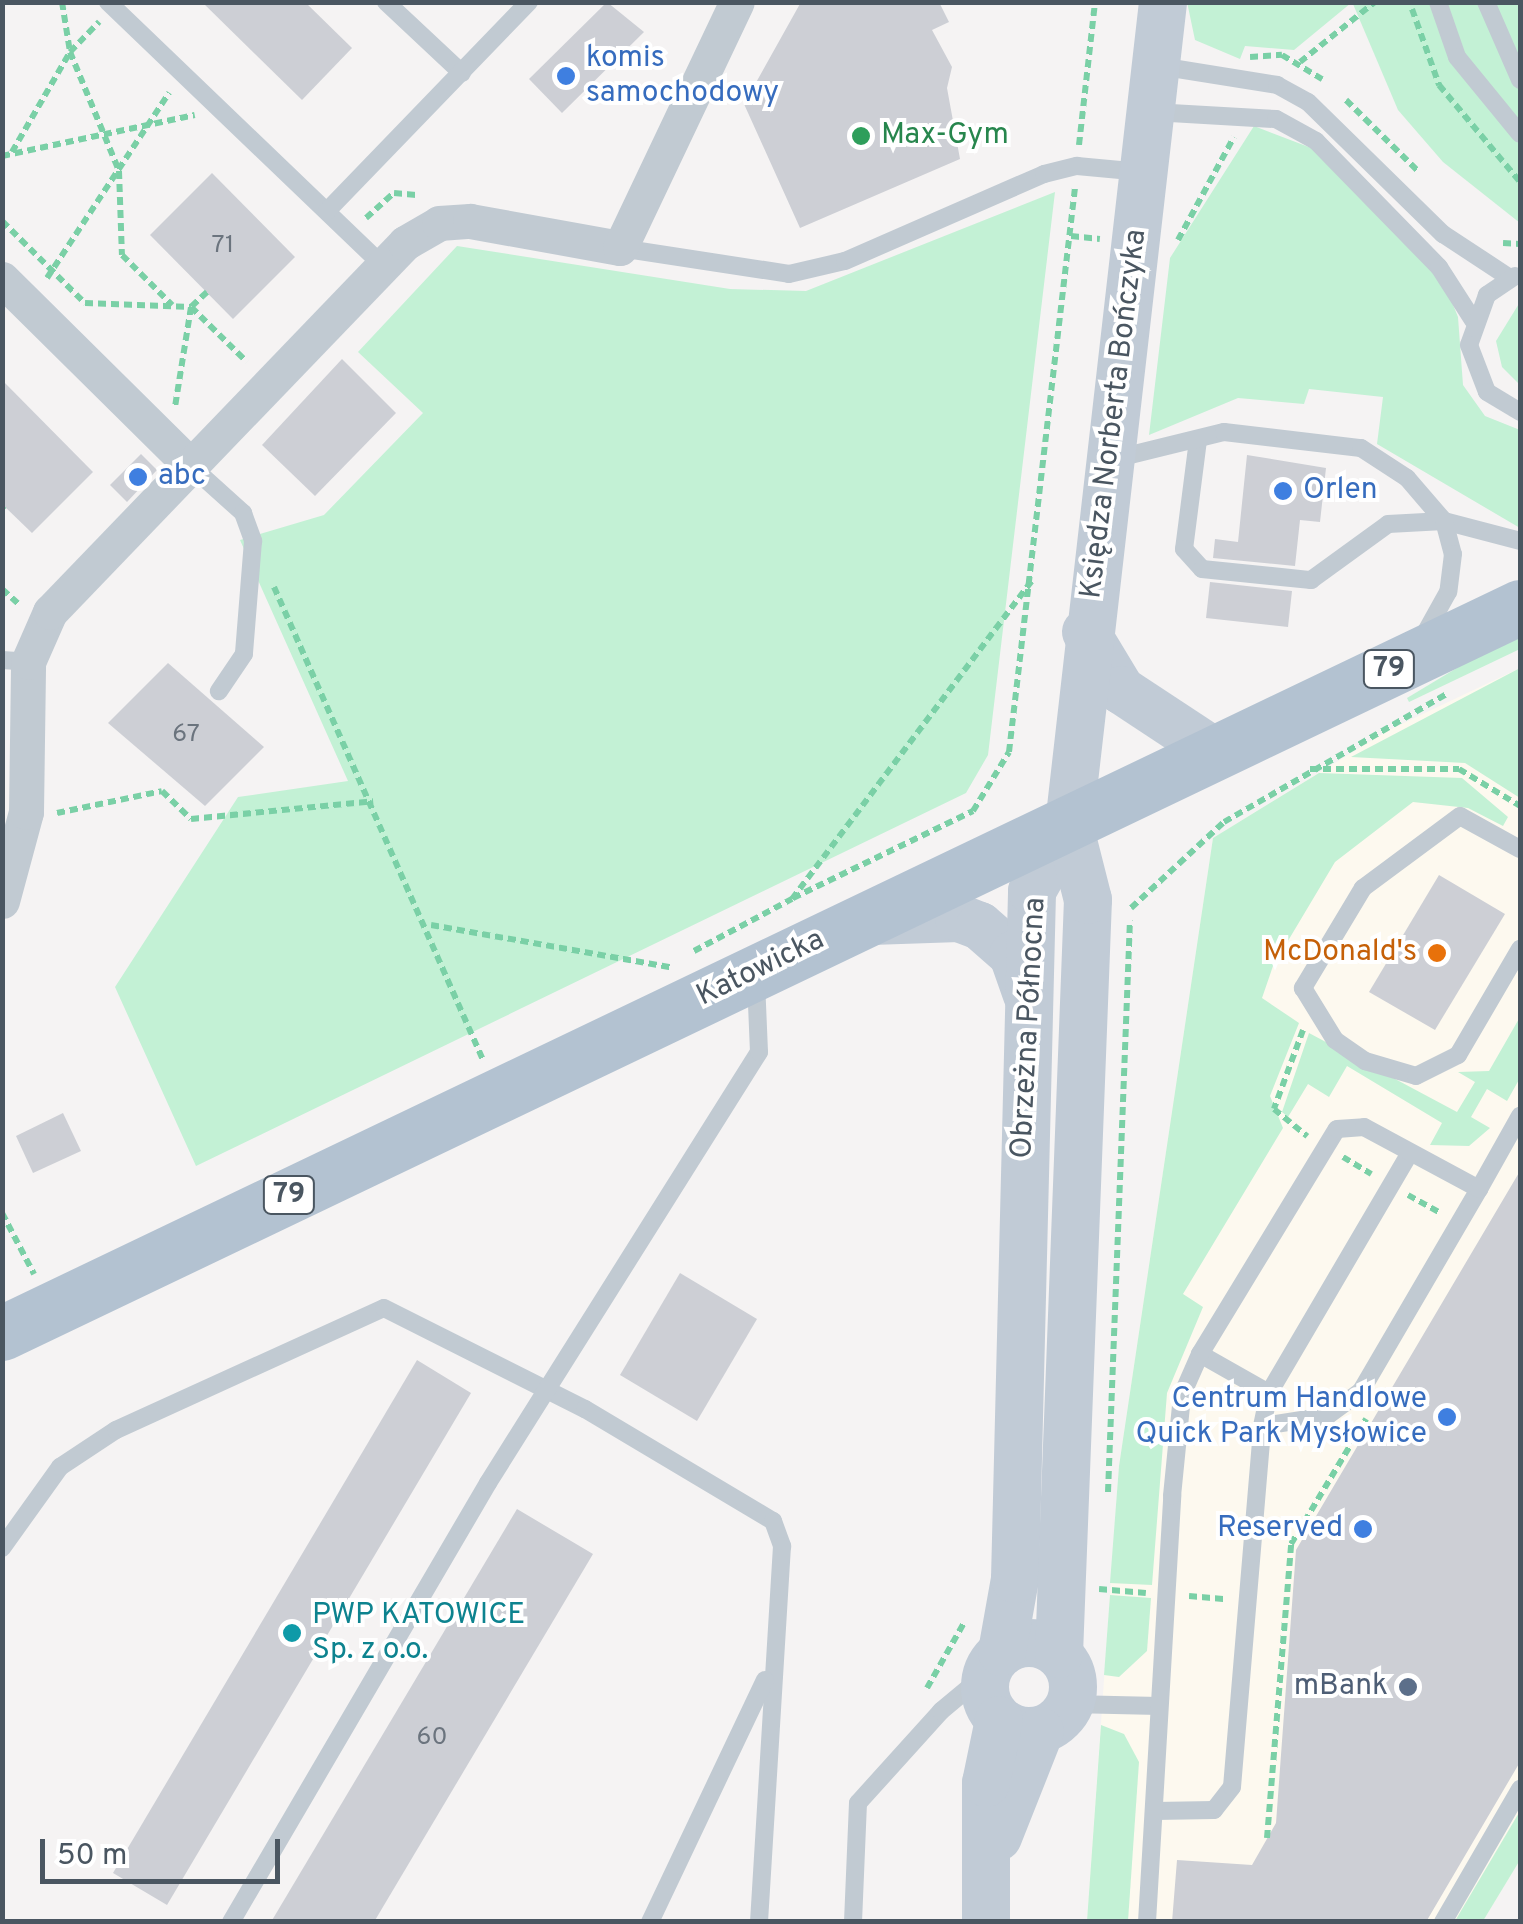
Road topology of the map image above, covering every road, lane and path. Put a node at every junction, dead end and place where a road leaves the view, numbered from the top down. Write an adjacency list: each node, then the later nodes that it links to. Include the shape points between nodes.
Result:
1 (62, 2): 12 (path)
2 (108, 2): 30 (lane)
3 (386, 2): 15 (lane)
4 (529, 2): 15 (lane)
5 (737, 2): 32 (street)
6 (1095, 2): 23 (path)
7 (1163, 2): 14 (street, Księdza Norberta Bończyka)
8 (1375, 2): 13 (path)
9 (1438, 2): 22 (lane, via 1457,57)
10 (1486, 2): 16 (lane)
11 (99, 22): 12 (path)
12 (70, 52): 21 (path); 25 (path)
13 (1300, 62)
14 (1158, 66): 17 (street, Księdza Norberta Bończyka); 35 (lane, via 1277,84 1308,102 1443,234)
15 (462, 73): 30 (lane)
16 (1520, 80)
17 (1152, 112): 29 (street, Księdza Norberta Bończyka); 40 (lane, via 1276,119 1316,141 1440,266)
18 (196, 114): 19 (path); 19 (path, via 171,90); 20 (path)
19 (149, 124): 21 (path); 28 (path)
20 (210, 128)
21 (104, 133): 25 (path); 28 (path)
22 (1520, 134)
23 (1080, 140): 24 (path); 27 (path)
24 (1066, 146)
25 (12, 154): 26 (path)
26 (2, 156)
27 (1077, 166): 29 (lane); 32 (lane, via 845,261 789,274); 50 (path)
28 (119, 171): 34 (path); 38 (path, via 122,255)
29 (1146, 172): 45 (street, Księdza Norberta Bończyka)
30 (327, 211): 33 (lane)
31 (2, 221): 34 (path)
32 (620, 248): 33 (street, via 439,223)
33 (382, 265): 46 (street)
34 (52, 273): 36 (path); 38 (path, via 86,304)
35 (1515, 276): 40 (lane)
36 (14, 291): 46 (street)
37 (206, 292): 39 (path)
38 (174, 306): 39 (path)
39 (191, 307): 41 (path); 43 (path)
40 (1473, 320): 42 (lane, via 1474,370 1487,392)
41 (252, 366)
42 (1520, 412)
43 (177, 422)
44 (1198, 440): 45 (lane); 47 (lane, via 1224,432 1362,448 1407,478); 47 (lane, via 1184,549 1202,569 1311,580 1388,524)
45 (1112, 459): 54 (street, Księdza Norberta Bończyka)
46 (192, 466): 49 (lane, via 243,513); 56 (street, via 50,612)
47 (1444, 521): 48 (lane); 55 (lane, via 1453,554 1448,592)
48 (1520, 541)
49 (253, 542): 58 (lane, via 244,654); 61 (path)
50 (1032, 581): 66 (path); 66 (path, via 1009,752 982,802)
51 (2, 588): 53 (path)
52 (1520, 608): 55 (main road, Katowicka / 79)
53 (26, 610)
54 (1086, 632): 59 (street, via 1121,690); 64 (street, Księdza Norberta Bończyka)
55 (1413, 657): 59 (main road, Katowicka / 79)
56 (15, 661): 63 (street)
57 (1466, 683): 60 (path)
58 (220, 690)
59 (1218, 754): 64 (main road, Katowicka / 79)
60 (1309, 768): 62 (path, via 1460,769); 90 (path, via 1224,822 1131,900)
61 (373, 801): 63 (path, via 191,820 162,791); 69 (path)
62 (1520, 806)
63 (26, 812): 67 (street)
64 (1068, 825): 68 (main road, Katowicka / 79); 74 (street, Obrzeżna Północna, via 1032,891); 93 (street, Obrzeżna Północna, via 1088,900 1078,1577 1059,1654 1031,1643)
65 (1520, 849): 70 (lane, via 1460,816 1364,888 1303,988 1336,1040 1365,1061 1416,1076 1458,1056)
66 (792, 898): 71 (path)
67 (2, 901)
68 (858, 922): 72 (main road, Katowicka / 79); 74 (street, via 958,918 980,926 1013,956)
69 (430, 925): 71 (path); 76 (path)
70 (1520, 949)
71 (672, 967): 73 (path)
72 (753, 972): 84 (main road, Katowicka / 79); 87 (lane, via 763,1006 759,1052)
73 (659, 977)
74 (1027, 995): 93 (street, Obrzeżna Północna, via 1015,1580)
75 (500, 1054): 76 (path)
76 (484, 1062): 77 (path)
77 (466, 1070)
78 (1520, 1116): 80 (lane)
79 (1410, 1153): 80 (lane); 85 (lane, via 1356,1124 1321,1144); 86 (lane)
80 (1479, 1188): 89 (lane, via 1361,1391 1327,1416)
81 (2, 1213): 83 (path)
82 (53, 1267): 83 (path)
83 (35, 1276): 84 (path)
84 (11, 1308)
85 (1200, 1354): 86 (lane); 94 (lane, via 1182,1396)
86 (1269, 1393): 89 (lane)
87 (548, 1394): 91 (lane, via 384,1308 116,1430 60,1467); 92 (lane, via 773,1521 782,1546); 98 (lane)
88 (1368, 1414): 97 (path, via 1291,1544)
89 (1262, 1426): 96 (lane, via 1232,1787 1214,1810)
90 (1104, 1514)
91 (2, 1548)
92 (768, 1676): 99 (lane); 100 (lane)
93 (1019, 1699): 94 (lane); 101 (lane, via 976,1681 940,1711 858,1803); 102 (street, Obrzeżna Północna, via 990,1860)
94 (1159, 1706): 96 (lane)
95 (1520, 1789): 104 (lane)
96 (1156, 1812): 103 (lane)
97 (1267, 1838)
98 (231, 1922)
99 (650, 1922)
100 (759, 1922)
101 (853, 1922)
102 (986, 1922)
103 (1147, 1922)
104 (1443, 1922)

